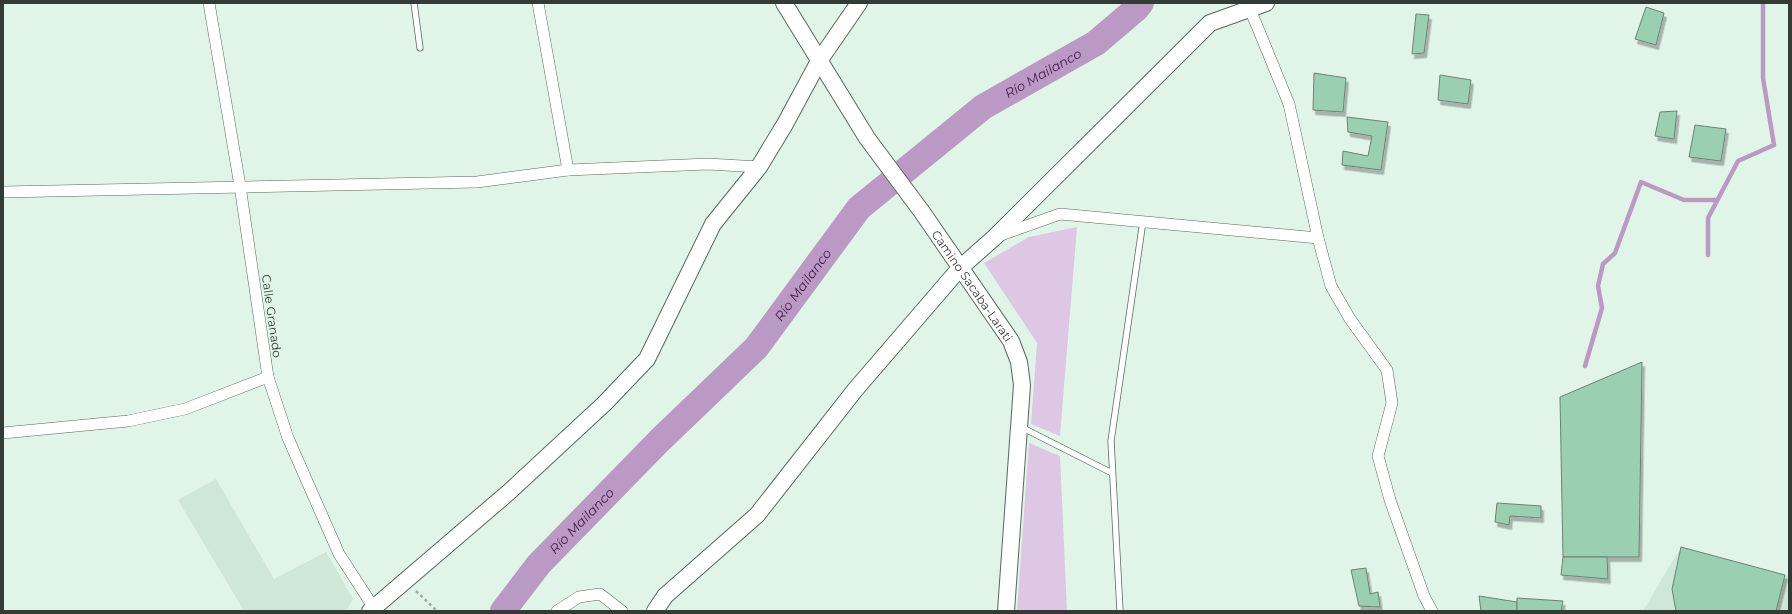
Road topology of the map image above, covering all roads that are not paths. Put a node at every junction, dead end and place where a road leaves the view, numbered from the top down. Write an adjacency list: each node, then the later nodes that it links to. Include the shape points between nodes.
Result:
1 (209, 3): 12 (street, Calle Granado)
2 (414, 3): 8 (lane)
3 (538, 3): 11 (street)
4 (784, 3): 9 (street, Camino Sacaba-Larati)
5 (859, 3): 9 (street)
6 (1266, 3): 7 (street)
7 (1250, 9): 15 (street, via 1210,23); 16 (street, via 1289,104)
8 (420, 48)
9 (819, 61): 10 (street); 17 (street, Camino Sacaba-Larati, via 867,138)
10 (759, 167): 11 (street, via 708,164); 22 (street, via 713,224 647,359 604,404 509,492)
11 (568, 170): 12 (street, via 477,182)
12 (240, 186): 13 (street); 18 (street, Calle Granado)
13 (3, 192)
14 (1143, 221): 15 (street, via 1060,214); 16 (street); 21 (lane, via 1111,441)
15 (995, 237): 17 (street)
16 (1318, 238): 28 (street, via 1331,286 1350,319 1386,370 1392,403 1378,456 1390,500 1424,596)
17 (960, 268): 19 (street, Camino Sacaba-Larati, via 1011,341 1019,362 1022,384); 25 (street, via 856,390 757,515 666,596)
18 (268, 377): 20 (street, via 178,411 128,421); 22 (street, Calle Granado, via 288,438 339,554)
19 (1019, 426): 21 (lane); 26 (street, Camino Sacaba-Larati)
20 (3, 433)
21 (1112, 473): 27 (lane)
22 (373, 610)
23 (557, 611): 24 (street, via 579,597 600,594)
24 (622, 611)
25 (655, 611)
26 (1006, 611)
27 (1120, 611)
28 (1432, 611)

